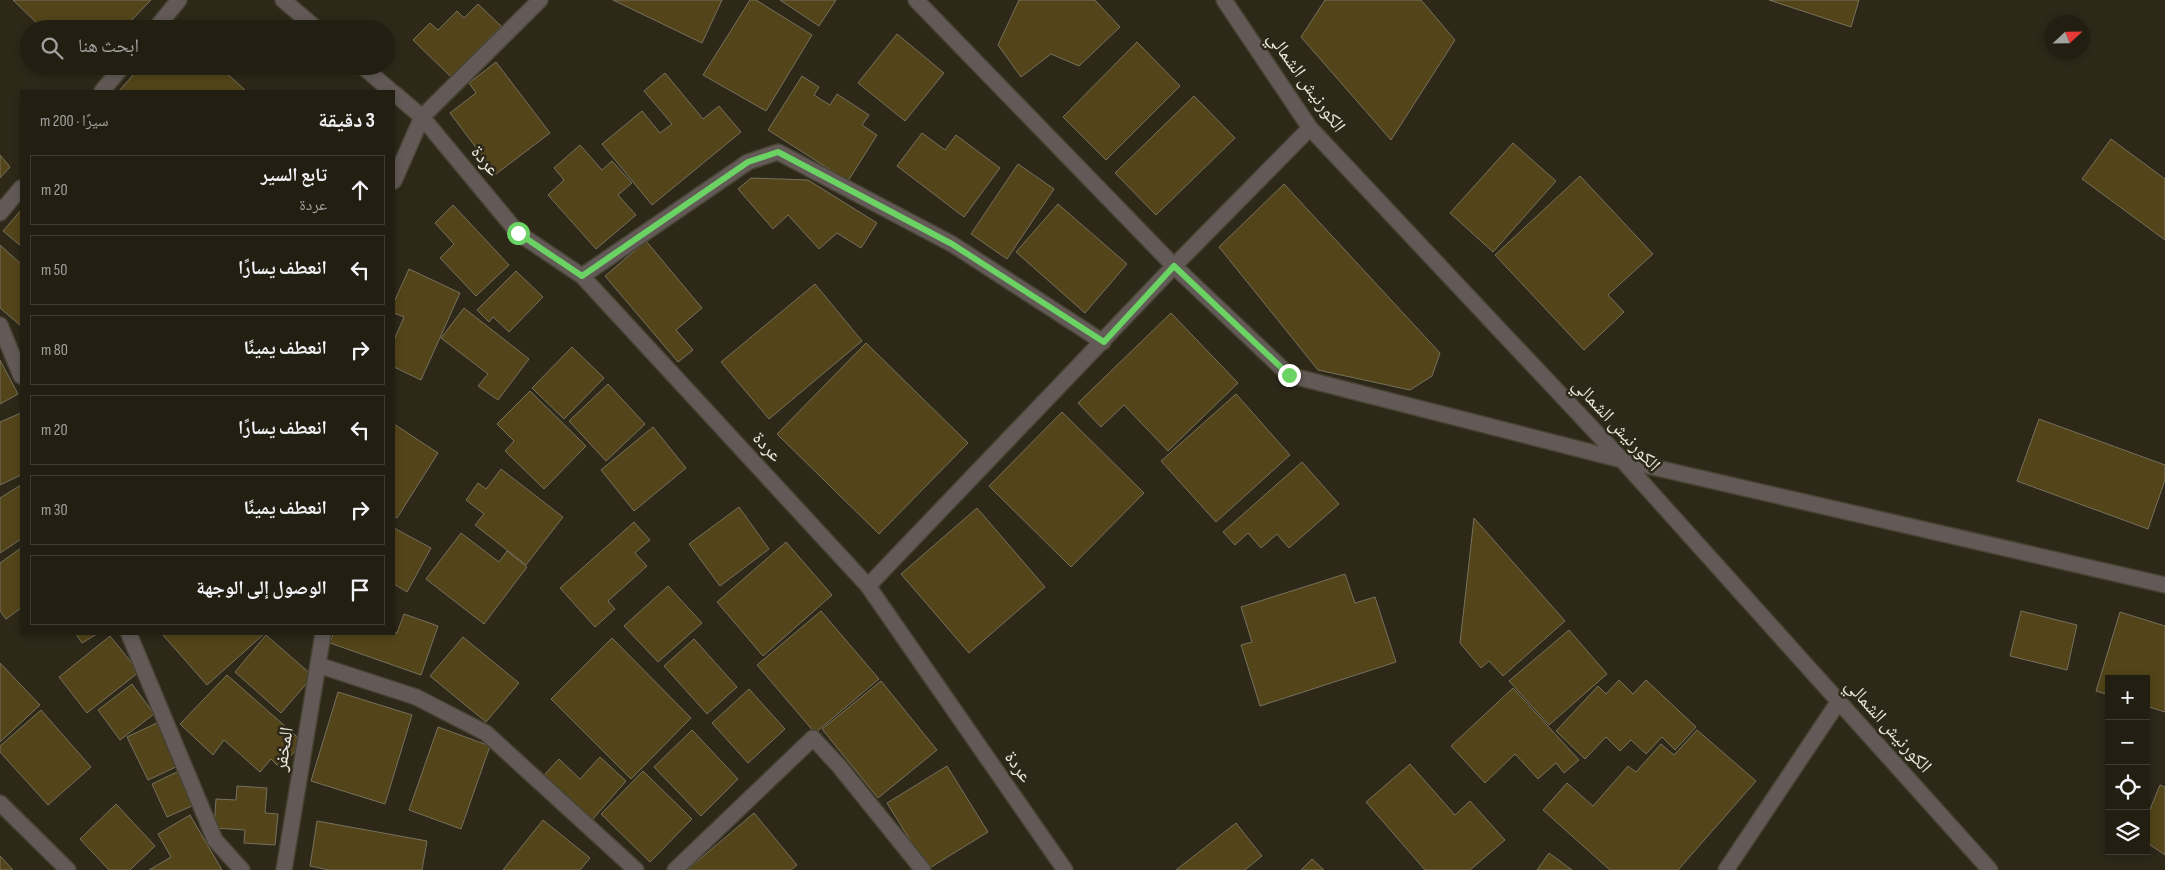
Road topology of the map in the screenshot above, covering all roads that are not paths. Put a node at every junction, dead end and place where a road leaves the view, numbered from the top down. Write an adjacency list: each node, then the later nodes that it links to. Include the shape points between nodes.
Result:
1 (179, 0): 6 (street)
2 (283, 0): 7 (street)
3 (540, 0): 13 (street)
4 (916, 0): 18 (street)
5 (1224, 0): 14 (street, الكورنيش الشمالي)
6 (162, 20)
7 (306, 20)
8 (115, 75): 10 (street)
9 (372, 75): 11 (street, عردة)
10 (103, 90)
11 (390, 90)
12 (395, 94): 13 (street, عردة)
13 (422, 117): 15 (street); 19 (street, عردة, via 518,233)
14 (1310, 128): 18 (street); 23 (street, الكورنيش الشمالي)
15 (395, 180)
16 (20, 189): 17 (street)
17 (0, 213)
18 (1174, 266): 21 (street); 23 (street, via 1289,375)
19 (582, 276): 21 (street, via 748,162 778,152 952,244); 25 (street, عردة)
20 (0, 325): 22 (street)
21 (1104, 342): 25 (street)
22 (20, 374)
23 (1622, 460): 24 (street); 29 (street, الكورنيش الشمالي)
24 (2165, 585)
25 (868, 586): 37 (street, عردة)
26 (129, 635): 32 (street, via 215,840)
27 (323, 635): 28 (street, المخفر)
28 (318, 665): 33 (street, المخفر); 34 (street, via 416,697 486,733)
29 (1839, 701): 38 (street); 39 (street, الكورنيش الشمالي)
30 (0, 803): 31 (street)
31 (68, 870)
32 (242, 870)
33 (284, 870)
34 (636, 870)
35 (675, 870): 36 (street, via 813,738)
36 (923, 870)
37 (1065, 870)
38 (1726, 870)
39 (1990, 870)

